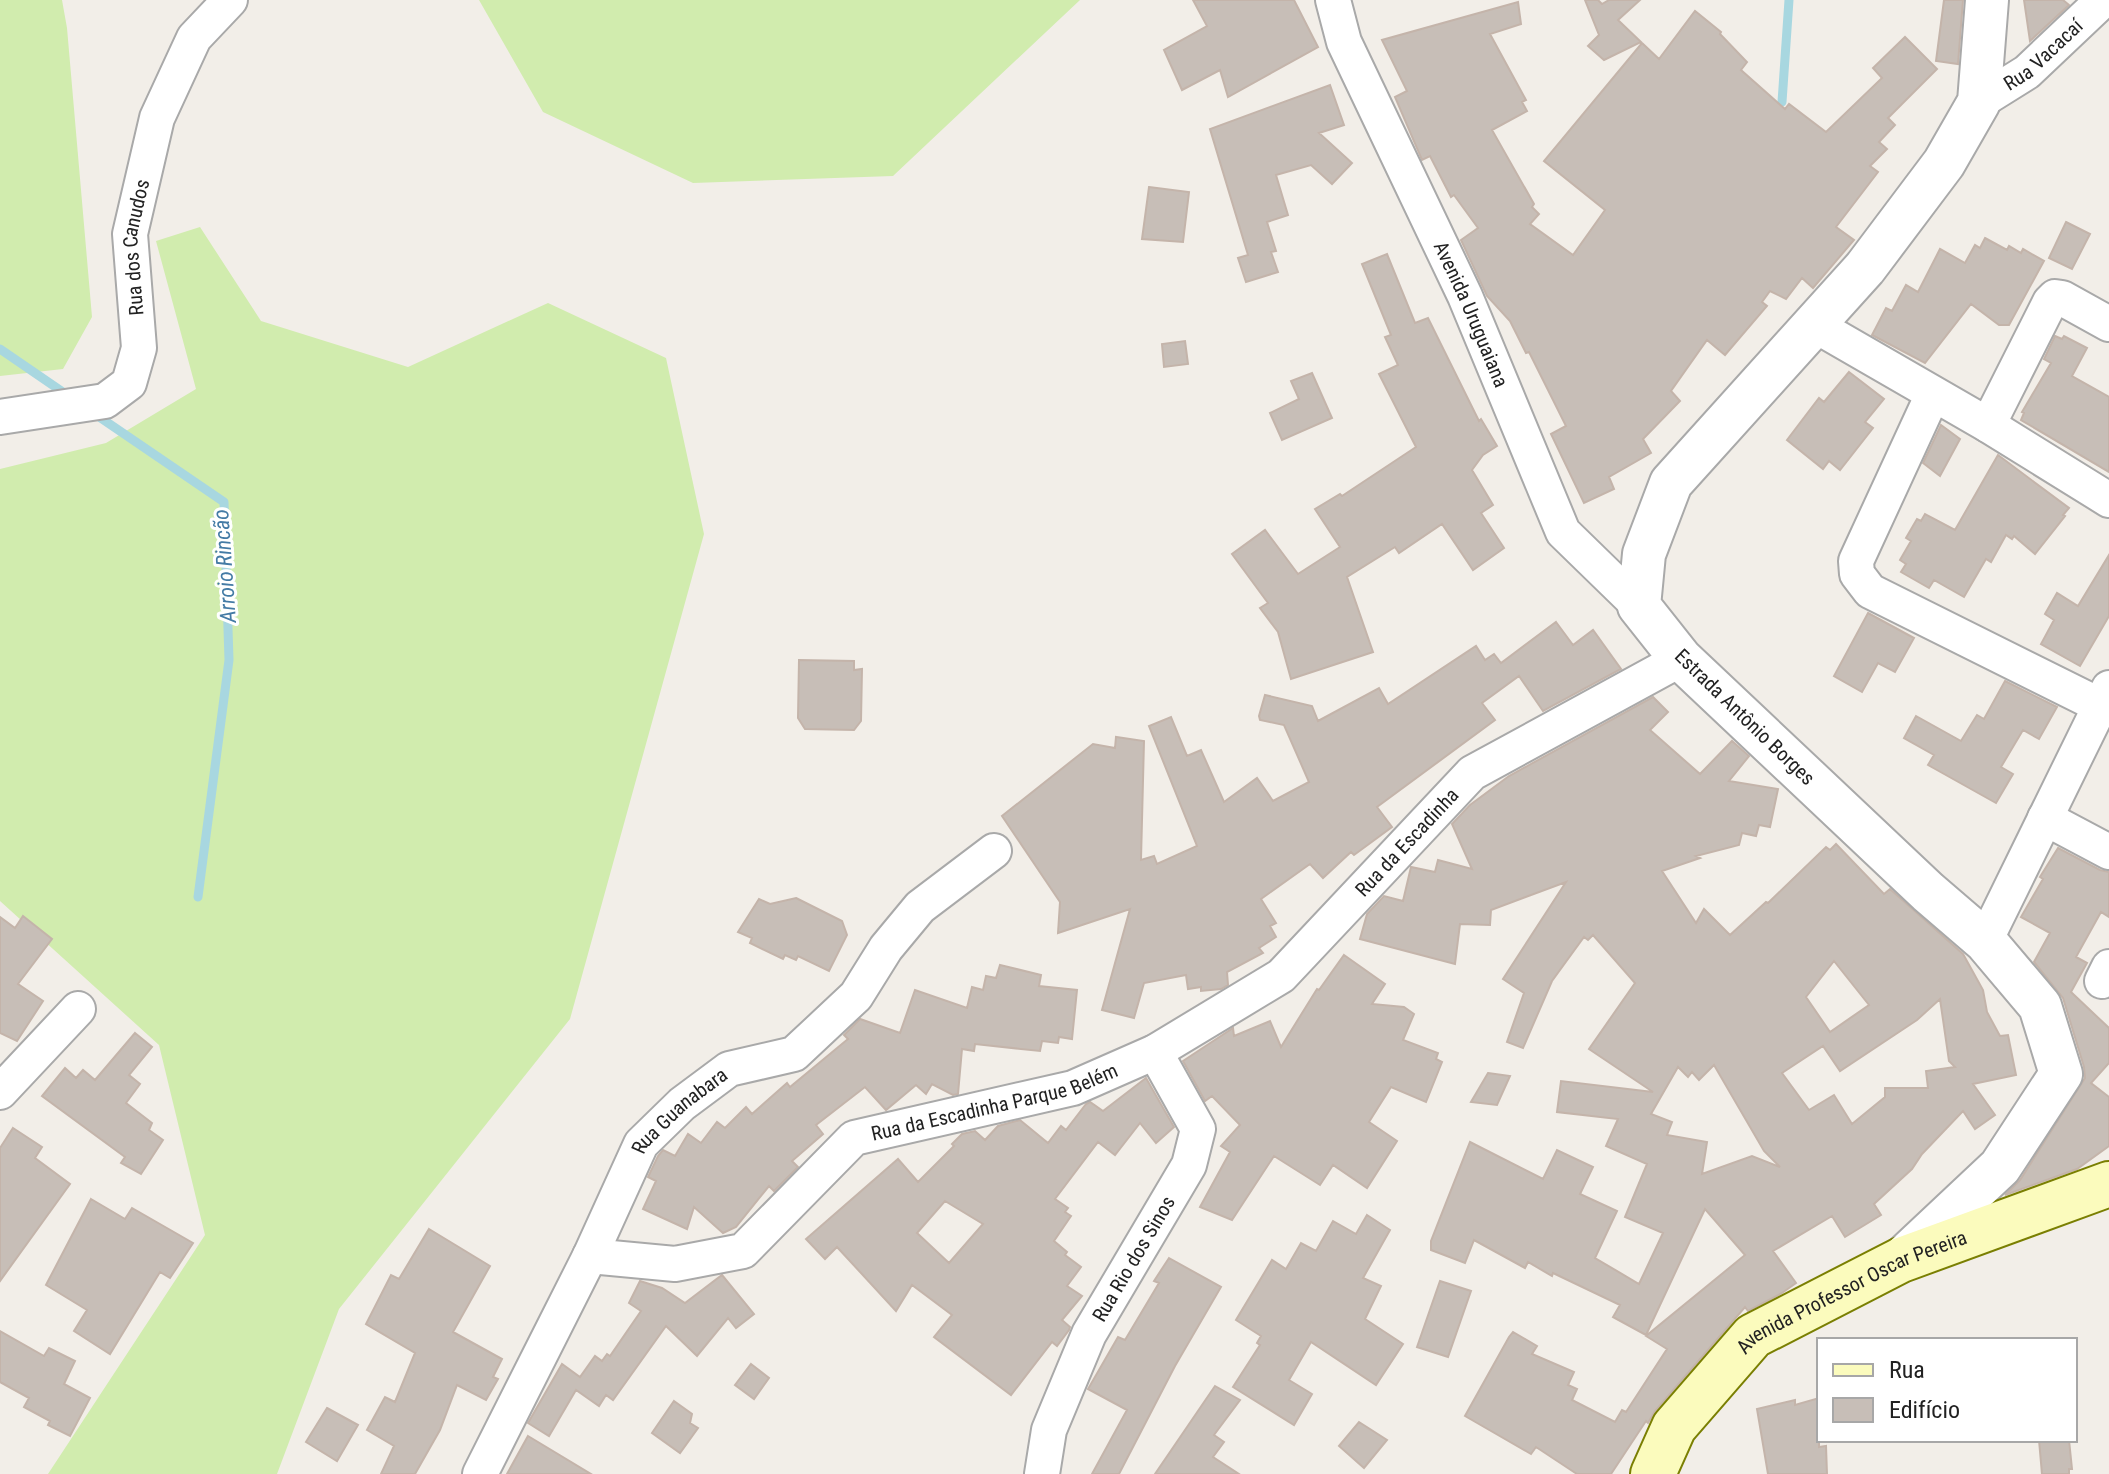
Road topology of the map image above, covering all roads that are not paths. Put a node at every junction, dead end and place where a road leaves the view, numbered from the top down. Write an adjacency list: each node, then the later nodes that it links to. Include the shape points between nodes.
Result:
1 (230, 0): 9 (street, Rua dos Canudos, via 194,38 157,118 130,234 139,348 129,383 105,401)
2 (1333, 0): 12 (street, Avenida Uruguaiana, via 1344,42 1465,296 1563,532)
3 (1987, 0): 5 (street)
4 (2103, 0): 5 (street, Rua Vacacaí, via 2027,72)
5 (1979, 102): 6 (street, via 1918,198 1865,268)
6 (1813, 324): 8 (street); 12 (street, via 1671,483 1644,554)
7 (2109, 324): 10 (street, via 2055,297)
8 (1933, 394): 10 (street); 14 (street, via 1856,561 1857,574 1870,591)
9 (0, 417)
10 (1988, 425): 11 (street)
11 (2109, 500)
12 (1639, 606): 13 (street, Estrada Antônio Borges)
13 (1681, 659): 18 (street, Estrada Antônio Borges); 20 (street, Rua da Escadinha, via 1472,773 1281,976)
14 (2106, 701): 15 (street)
15 (2045, 818): 17 (street); 18 (street)
16 (994, 851): 23 (street, Rua Guanabara, via 920,907 856,996 794,1054 729,1069 641,1144)
17 (2109, 852)
18 (1985, 941): 24 (street, Estrada Antônio Borges, via 2040,1006 2061,1074 2000,1167)
19 (78, 1009): 21 (street)
20 (1155, 1052): 23 (street, Rua da Escadinha Parque Belém, via 1073,1088 854,1138 743,1251 675,1264); 26 (street, Rua Rio dos Sinos, via 1198,1129 1189,1165 1089,1334 1049,1430)
21 (0, 1092)
22 (2109, 1184): 24 (main road, Avenida Professor Oscar Pereira)
23 (590, 1256): 25 (street, Rua Guanabara)
24 (1901, 1260): 27 (main road, Avenida Professor Oscar Pereira, via 1753,1336 1674,1427)
25 (480, 1474)
26 (1042, 1474)
27 (1653, 1474)

